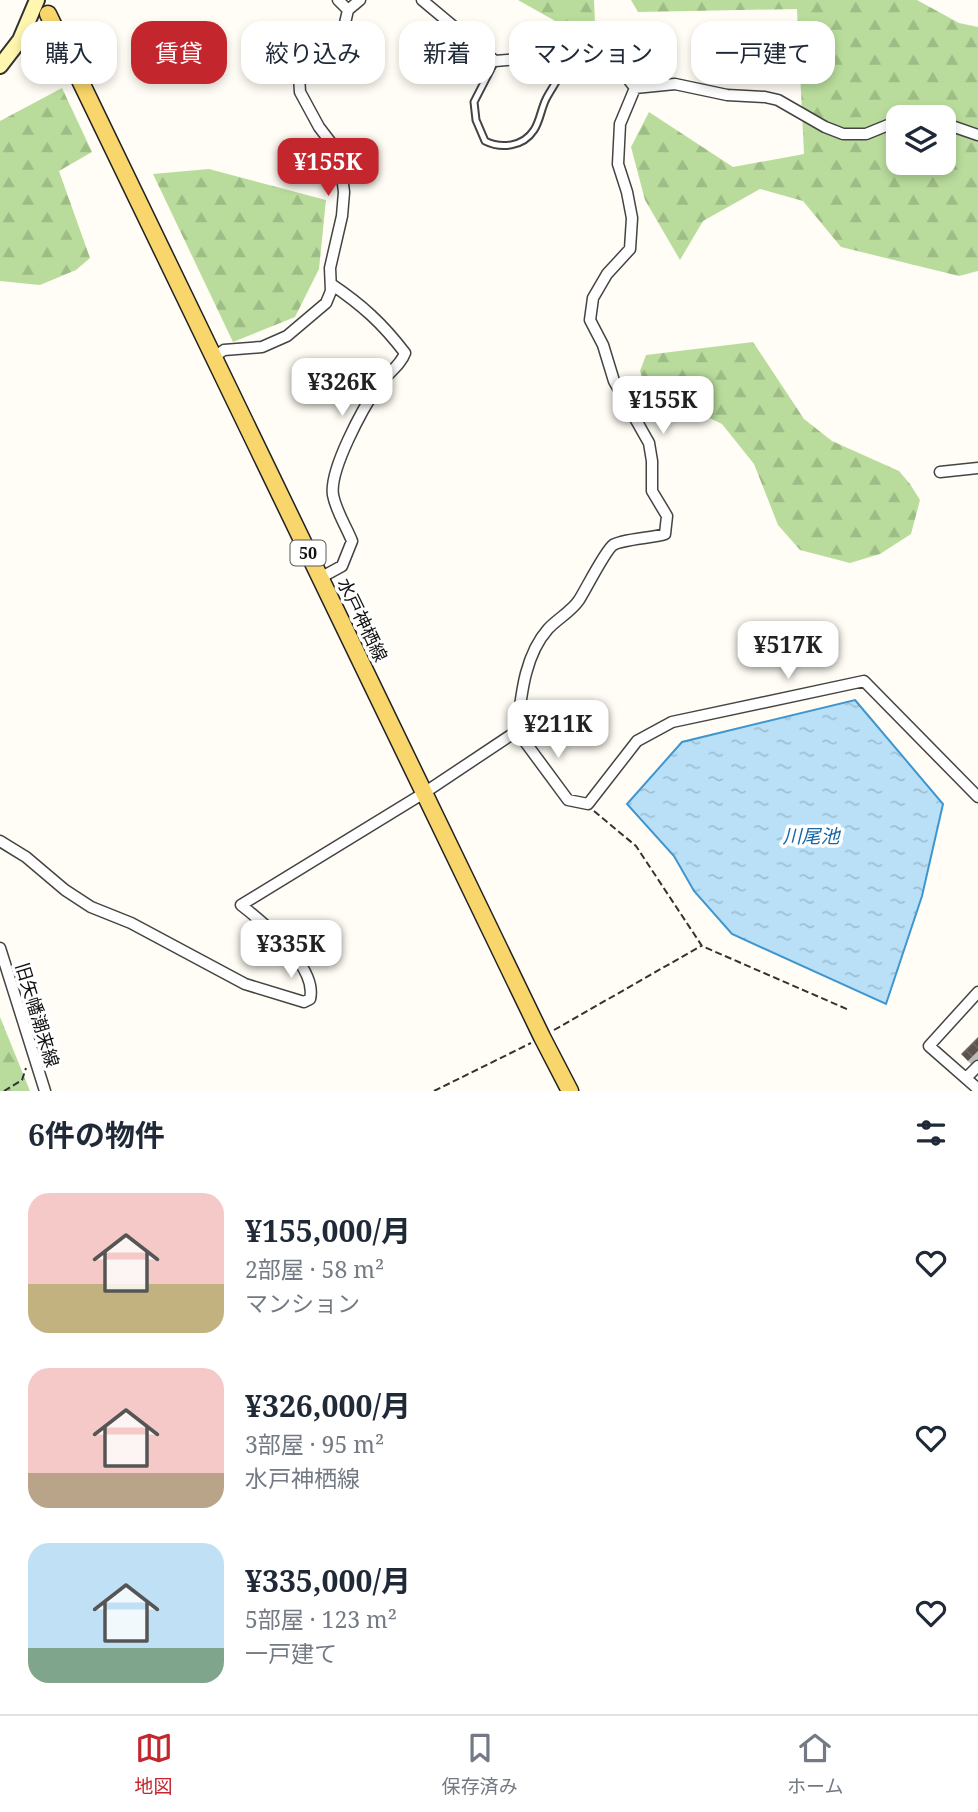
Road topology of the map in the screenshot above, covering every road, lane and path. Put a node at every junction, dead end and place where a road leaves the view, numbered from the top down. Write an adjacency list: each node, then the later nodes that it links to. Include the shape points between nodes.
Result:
1 (37, 0): 10 (main road, via 20,40)
2 (338, 0): 5 (street)
3 (359, 0): 5 (street)
4 (422, 0): 7 (street)
5 (348, 9): 18 (street, via 342,36 310,57 299,76 300,92 341,168 342,216 330,268)
6 (48, 14): 19 (main road, 水戸神栖線 / 50)
7 (447, 21)
8 (509, 60): 9 (street)
9 (495, 61)
10 (0, 66)
11 (483, 84): 12 (lane, via 474,102 476,120 485,141 496,146 514,145 533,131)
12 (555, 84)
13 (632, 84): 14 (street)
14 (635, 88): 15 (street, via 675,84 765,97 843,134 866,134); 23 (street, via 620,124 618,164 632,218 630,249 593,298 590,320 614,381 649,443 652,491 667,516 666,534 612,546 576,604 546,631 531,657)
15 (886, 126)
16 (956, 127): 17 (street)
17 (978, 135)
18 (331, 284): 19 (street, via 326,303 287,336 262,347 224,350); 22 (street, via 366,308 405,353 366,406 335,469 334,499 352,541 342,566)
19 (214, 357): 22 (main road, 水戸神栖線 / 50)
20 (978, 468): 21 (street)
21 (940, 472)
22 (320, 578): 24 (main road, 水戸神栖線 / 50)
23 (517, 731): 24 (street); 26 (street, via 568,800)
24 (424, 793): 27 (street, via 241,905 277,935 306,975 312,992 304,1002 245,984 131,923 91,907); 32 (main road, 水戸神栖線 / 50)
25 (978, 797): 26 (street, via 864,681 672,722 637,741)
26 (589, 804): 28 (path, via 636,846)
27 (0, 841)
28 (702, 946): 31 (path); 32 (path)
29 (0, 948): 33 (street, 旧矢幡潮来線)
30 (978, 992): 35 (street, via 929,1046)
31 (849, 1010)
32 (542, 1037): 39 (path); 40 (main road, 水戸神栖線 / 50)
33 (32, 1048): 37 (path, via 22,1080); 38 (street, 旧矢幡潮来線)
34 (978, 1066): 35 (street)
35 (966, 1078): 36 (street)
36 (978, 1089)
37 (4, 1091)
38 (45, 1091)
39 (434, 1091)
40 (570, 1091)

